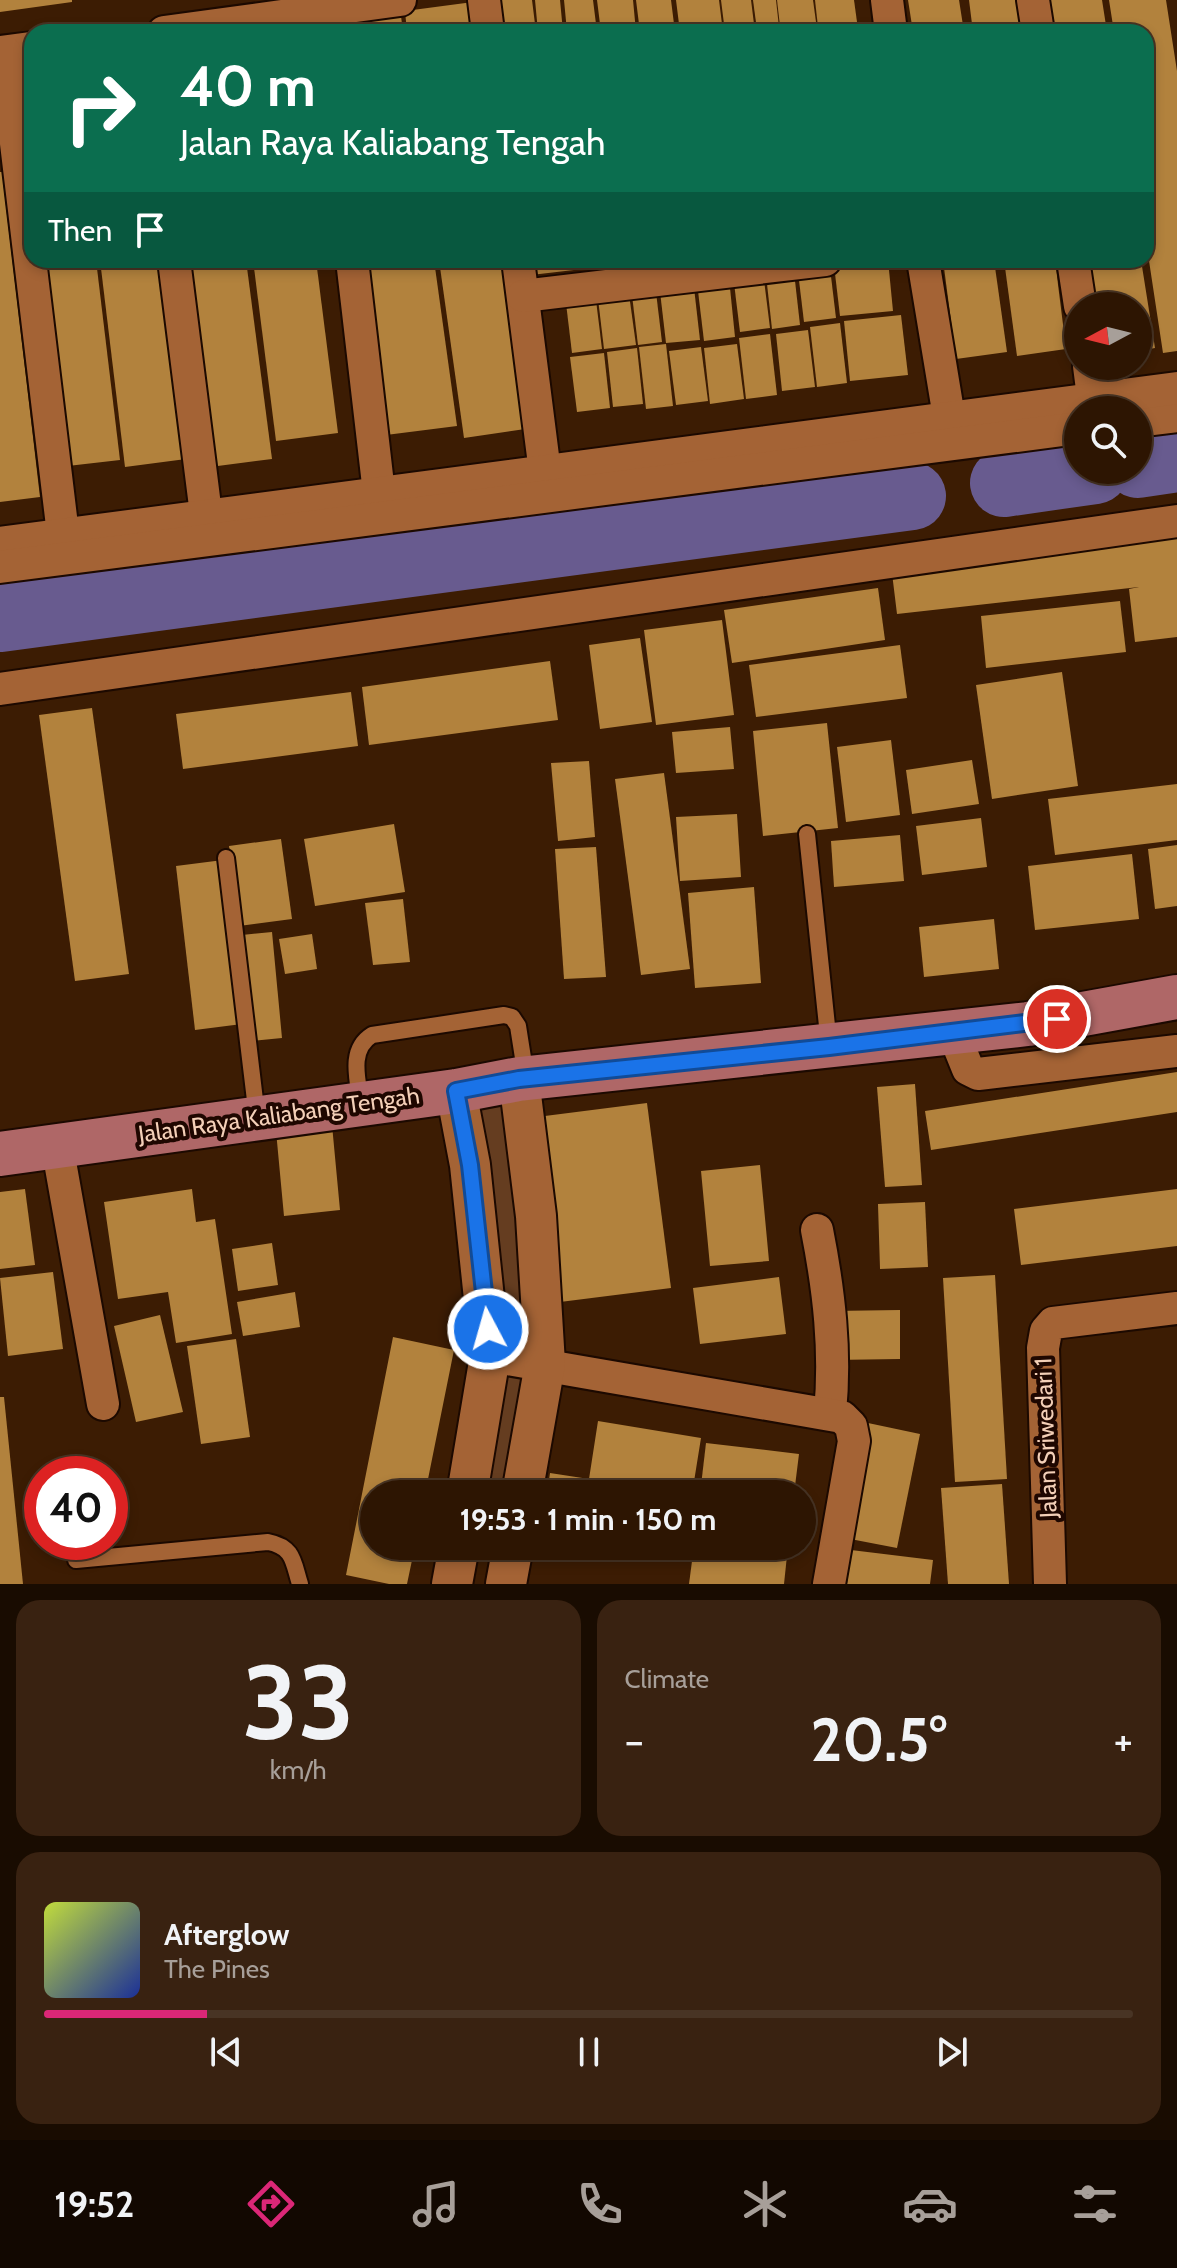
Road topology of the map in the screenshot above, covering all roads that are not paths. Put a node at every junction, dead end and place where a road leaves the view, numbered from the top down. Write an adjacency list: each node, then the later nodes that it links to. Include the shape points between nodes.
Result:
1 (400, 0): 5 (street)
2 (484, 0): 7 (street)
3 (887, 0): 8 (street)
4 (1033, 0): 9 (street)
5 (323, 14): 6 (street)
6 (235, 24)
7 (487, 24)
8 (890, 24)
9 (1037, 24)
10 (12, 51): 11 (street)
11 (24, 165)
12 (35, 268): 31 (street)
13 (175, 268): 29 (street)
14 (353, 268): 28 (street)
15 (519, 268): 20 (street)
16 (758, 268): 20 (street)
17 (924, 268): 24 (street)
18 (1074, 268): 19 (street)
19 (1078, 292)
20 (523, 296): 27 (street)
21 (1091, 381): 22 (street); 24 (street)
22 (1177, 388)
23 (1177, 416): 25 (street)
24 (949, 417): 27 (street)
25 (1152, 419)
26 (1064, 430): 33 (street)
27 (545, 472): 28 (street)
28 (379, 493): 29 (street)
29 (206, 514): 31 (street)
30 (1177, 521): 34 (street)
31 (63, 534): 32 (street)
32 (0, 543)
33 (0, 567)
34 (0, 689)
35 (807, 834): 39 (lane)
36 (226, 858): 44 (lane)
37 (1177, 997): 38 (main road, Jalan Raya Kaliabang Tengah)
38 (953, 1032): 39 (main road, Jalan Raya Kaliabang Tengah); 40 (street, via 968,1069 978,1074)
39 (829, 1047): 41 (main road, Jalan Raya Kaliabang Tengah)
40 (1177, 1051)
41 (523, 1079): 42 (main road, Jalan Raya Kaliabang Tengah); 43 (lane, via 518,1026 512,1017 372,1035 356,1052); 50 (street)
42 (456, 1091): 43 (main road, Jalan Raya Kaliabang Tengah); 49 (street, via 470,1165)
43 (361, 1104): 44 (main road, Jalan Raya Kaliabang Tengah)
44 (257, 1119): 45 (main road, Jalan Raya Kaliabang Tengah)
45 (57, 1145): 46 (main road, Jalan Raya Kaliabang Tengah); 51 (street)
46 (0, 1154)
47 (817, 1230): 52 (street, via 829,1298)
48 (1177, 1308): 62 (street, Jalan Sriwedari 1, via 1053,1323 1046,1331)
49 (490, 1356): 50 (street); 53 (street)
50 (545, 1364): 52 (street); 54 (street)
51 (103, 1404)
52 (830, 1413): 61 (street, via 848,1421 854,1441)
53 (469, 1480)
54 (524, 1480)
55 (128, 1555): 58 (lane, via 281,1544 289,1551)
56 (456, 1560): 59 (street)
57 (510, 1560): 60 (street)
58 (300, 1584)
59 (452, 1584)
60 (506, 1584)
61 (829, 1584)
62 (1050, 1584)

